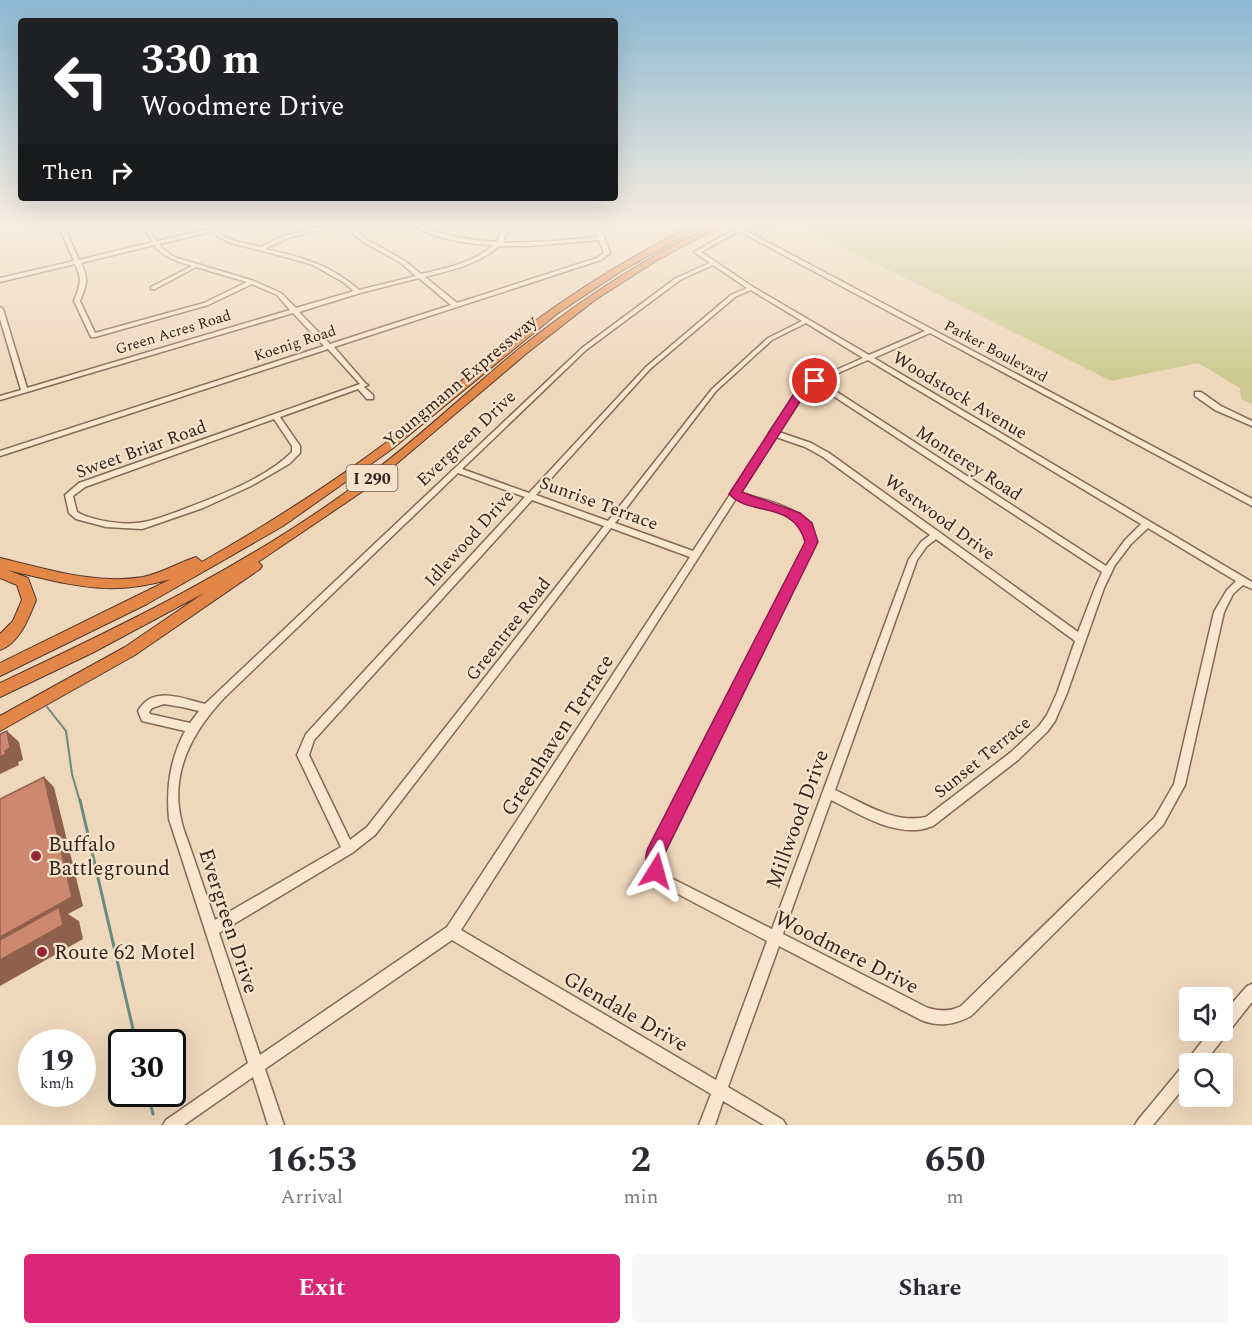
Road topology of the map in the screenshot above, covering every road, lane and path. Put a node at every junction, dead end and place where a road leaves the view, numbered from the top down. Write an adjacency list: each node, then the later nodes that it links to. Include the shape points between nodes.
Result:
1 (24, 274): 13 (street)
2 (83, 274): 14 (street, via 77,301 93,336 206,304)
3 (179, 274): 15 (street)
4 (222, 274): 14 (street)
5 (337, 274): 17 (street)
6 (552, 274): 18 (street, Koenig Road)
7 (610, 274): 36 (highway, Youngmann Expressway / I 290, via 534,327)
8 (631, 274): 40 (highway, Youngmann Expressway / I 290, via 550,329 428,434)
9 (688, 274): 35 (street, Evergreen Drive, via 584,349)
10 (729, 274): 16 (street, Woodstock Avenue)
11 (825, 274): 22 (street, Parker Boulevard)
12 (420, 275): 17 (street, Green Acres Road); 18 (street)
13 (0, 280)
14 (252, 282): 20 (street, via 279,294)
15 (153, 288)
16 (751, 288): 21 (street, Woodstock Avenue); 38 (street, Idlewood Drive, via 733,296 648,368)
17 (358, 292): 20 (street, Green Acres Road)
18 (456, 306): 23 (street, Koenig Road)
19 (0, 309): 27 (street)
20 (296, 310): 23 (street); 27 (street, Green Acres Road)
21 (806, 321): 24 (street, Woodstock Avenue); 42 (street, Greentree Road, via 770,339 714,390)
22 (930, 331): 24 (street, Greenhaven Terrace); 39 (street, Parker Boulevard)
23 (329, 347): 26 (street, via 364,385); 34 (street, Koenig Road)
24 (868, 358): 25 (street, Greenhaven Terrace); 41 (street, Woodstock Avenue)
25 (815, 381): 33 (street, Greenhaven Terrace, via 799,395); 46 (street, Monterey Road)
26 (360, 387): 29 (street); 31 (street, Sweet Briar Road)
27 (25, 391): 30 (street, Green Acres Road)
28 (1198, 394): 32 (street)
29 (370, 397)
30 (0, 398)
31 (276, 416): 31 (street, Sweet Briar Road, via 81,485 69,495 73,513 86,520 142,526 238,490 296,453 296,446)
32 (1252, 424)
33 (773, 433): 37 (street, Greenhaven Terrace); 43 (street, Westwood Drive, via 826,455)
34 (0, 453)
35 (457, 470): 38 (street, Sunrise Terrace); 53 (street, Evergreen Drive)
36 (334, 486): 45 (highway, via 182,570 138,584 93,585); 51 (highway, Youngmann Expressway / I 290, via 200,570)
37 (735, 494): 44 (street, Greenhaven Terrace); 60 (street, Woodmere Drive, via 796,516 807,526 812,542 654,854 654,862 665,881)
38 (530, 496): 42 (street, Sunrise Terrace); 57 (street, Idlewood Drive, via 305,743 303,755)
39 (1252, 503)
40 (338, 504): 52 (highway, Youngmann Expressway / I 290, via 177,604); 54 (highway, via 154,636)
41 (1148, 524): 46 (street, Sunset Terrace, via 1119,549); 48 (street, Woodstock Avenue)
42 (610, 525): 44 (street, Sunrise Terrace); 57 (street, Greentree Road, via 371,831)
43 (936, 535): 49 (street, Westwood Drive); 56 (street, Millwood Drive, via 913,559)
44 (695, 555): 59 (street, Greenhaven Terrace)
45 (0, 563)
46 (1107, 571): 49 (street, Sunset Terrace)
47 (0, 572): 50 (highway, via 23,582 30,600 19,624)
48 (1247, 583): 60 (street, Woodmere Drive, via 1230,592 1219,612 1171,805 1155,826 966,1011 948,1018 926,1015)
49 (1081, 640): 56 (street, Sunset Terrace, via 1043,730 930,822 901,824)
50 (0, 644)
51 (0, 670)
52 (0, 690)
53 (207, 709): 55 (street, Evergreen Drive); 55 (street, via 160,699 149,702 143,711 146,718)
54 (0, 724)
55 (191, 728): 58 (street, Evergreen Drive, via 175,767 172,802)
56 (828, 792): 60 (street, Millwood Drive)
57 (348, 849): 58 (street, Greentree Road)
58 (211, 930): 65 (street, Evergreen Drive)
59 (452, 932): 65 (street, Greenhaven Terrace); 67 (street, Glendale Drive)
60 (775, 937): 67 (street, Millwood Drive)
61 (1252, 991): 62 (street)
62 (1233, 1014)
63 (1211, 1041): 64 (street)
64 (1202, 1053)
65 (257, 1066): 68 (street, Greenhaven Terrace); 69 (street, Evergreen Drive)
66 (1179, 1081): 72 (street)
67 (719, 1090): 70 (street, Millwood Drive); 71 (street, Glendale Drive)
68 (171, 1125)
69 (276, 1125)
70 (707, 1125)
71 (778, 1125)
72 (1143, 1125)

